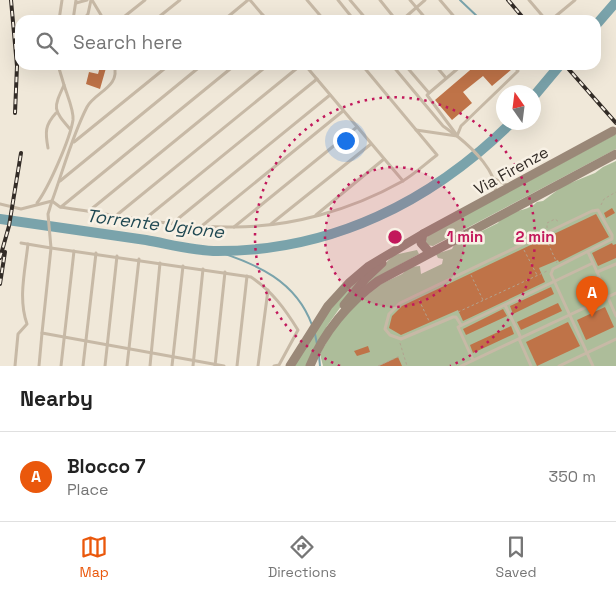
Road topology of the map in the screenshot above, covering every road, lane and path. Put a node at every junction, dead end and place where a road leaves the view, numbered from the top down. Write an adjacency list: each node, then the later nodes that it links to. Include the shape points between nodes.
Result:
1 (62, 0): 18 (lane)
2 (87, 0): 16 (lane)
3 (91, 0): 20 (lane); 21 (lane)
4 (145, 0): 22 (lane)
5 (180, 0): 23 (lane)
6 (249, 0): 24 (lane); 25 (lane)
7 (307, 0): 26 (lane)
8 (338, 0): 27 (lane)
9 (350, 0): 28 (lane)
10 (380, 0): 29 (lane)
11 (410, 0): 17 (lane)
12 (425, 0): 17 (lane)
13 (440, 0): 32 (lane)
14 (529, 0): 33 (lane)
15 (574, 0): 34 (lane)
16 (76, 2): 19 (lane)
17 (416, 7): 30 (lane); 31 (lane)
18 (60, 15)
19 (74, 15)
20 (87, 15)
21 (101, 15)
22 (126, 15)
23 (161, 15)
24 (230, 15)
25 (263, 15)
26 (320, 15)
27 (350, 15)
28 (363, 15)
29 (392, 15)
30 (407, 15)
31 (423, 15)
32 (453, 15)
33 (542, 15)
34 (557, 15)
35 (60, 70): 51 (lane)
36 (115, 70): 61 (lane, via 112,82 88,106)
37 (163, 70): 61 (lane)
38 (196, 70): 68 (lane)
39 (229, 70): 75 (lane)
40 (262, 70): 77 (lane)
41 (297, 70): 78 (lane)
42 (308, 70): 50 (lane)
43 (366, 70): 58 (lane)
44 (396, 70): 60 (lane, via 443,126)
45 (409, 70): 52 (lane)
46 (439, 70): 49 (lane)
47 (456, 70): 49 (lane)
48 (517, 70): 60 (lane, via 461,126)
49 (446, 78): 52 (lane)
50 (316, 79): 53 (lane); 80 (lane)
51 (64, 85): 55 (lane, via 55,105); 57 (lane, via 74,118)
52 (429, 93): 60 (lane, via 430,102)
53 (330, 95): 54 (lane); 81 (lane)
54 (343, 111): 56 (lane); 84 (lane)
55 (56, 113): 57 (lane); 63 (lane, via 44,132)
56 (357, 127): 62 (lane); 85 (lane)
57 (70, 129): 74 (lane, via 53,176)
58 (416, 130): 60 (lane); 67 (lane, via 437,155)
59 (613, 131): 69 (main road, Via Firenze)
60 (457, 136): 66 (lane)
61 (74, 142): 68 (lane)
62 (372, 144): 65 (lane); 82 (lane)
63 (48, 148)
64 (616, 154): 95 (main road, Via Firenze)
65 (384, 159): 67 (lane); 79 (lane)
66 (492, 177): 69 (lane); 71 (lane, via 496,191)
67 (403, 181): 79 (lane, via 367,200)
68 (60, 182): 72 (lane)
69 (513, 186): 71 (main road, Via Firenze)
70 (616, 192): 76 (path, via 604,199)
71 (494, 196): 87 (main road, Via Firenze)
72 (52, 202): 74 (lane); 75 (lane); 91 (lane, via 48,214)
73 (0, 204): 74 (lane, via 21,208)
74 (37, 204)
75 (60, 207): 77 (lane)
76 (598, 210): 83 (lane); 96 (lane, via 612,239)
77 (89, 211): 78 (lane)
78 (118, 215): 80 (lane)
79 (314, 216): 82 (lane)
80 (145, 218): 81 (lane)
81 (174, 222): 84 (lane)
82 (270, 225): 85 (lane)
83 (563, 225): 86 (lane); 86 (path, via 555,219 550,220)
84 (203, 226): 85 (lane)
85 (233, 227)
86 (546, 233): 128 (lane, via 400,303 389,314 385,324 386,332)
87 (423, 234): 93 (main road, Via Firenze); 95 (main road, via 421,243)
88 (545, 238): 104 (path)
89 (21, 243): 90 (lane)
90 (28, 244): 91 (lane); 140 (lane, via 22,295 27,324 18,334)
91 (51, 248): 94 (lane); 124 (lane)
92 (524, 248): 110 (path)
93 (395, 250): 126 (main road, Via Firenze, via 360,285 334,318); 153 (main road, Via Firenze, via 353,279 309,333)
94 (74, 251): 97 (lane); 125 (lane)
95 (429, 252): 126 (main road, Via Firenze, via 369,288)
96 (588, 252): 101 (lane); 104 (lane)
97 (96, 254): 98 (lane); 130 (lane)
98 (118, 256): 99 (lane); 131 (lane)
99 (139, 259): 100 (lane); 132 (lane)
100 (160, 263): 103 (lane); 133 (lane)
101 (593, 264): 108 (lane); 112 (lane)
102 (616, 264): 108 (lane)
103 (183, 266): 106 (lane); 136 (lane)
104 (559, 266): 105 (lane)
105 (553, 268): 110 (path); 112 (lane, via 550,274)
106 (203, 269): 107 (lane); 137 (lane)
107 (225, 272): 111 (lane); 139 (lane)
108 (597, 272): 115 (lane)
109 (471, 275): 117 (path)
110 (537, 275): 117 (path)
111 (247, 276): 113 (lane); 150 (lane)
112 (553, 282): 118 (lane); 120 (lane)
113 (268, 290): 151 (lane); 152 (lane, via 298,330 279,365)
114 (616, 292): 115 (lane)
115 (608, 296): 120 (lane); 121 (lane)
116 (418, 300): 122 (path)
117 (483, 300): 119 (path)
118 (505, 305): 123 (lane); 127 (lane)
119 (457, 313)
120 (569, 315): 127 (lane); 134 (lane)
121 (616, 316)
122 (431, 325)
123 (461, 325): 128 (lane, via 453,317 406,338); 138 (lane, via 458,327)
124 (42, 333): 125 (lane); 141 (lane)
125 (64, 337): 130 (lane); 142 (lane)
126 (325, 337): 154 (main road, Via Firenze)
127 (520, 338): 138 (lane); 158 (lane)
128 (396, 339): 135 (path, via 401,344)
129 (616, 339): 134 (lane)
130 (86, 341): 131 (lane); 143 (lane)
131 (108, 345): 132 (lane); 144 (lane)
132 (129, 349): 133 (lane); 145 (lane)
133 (151, 353): 136 (lane); 146 (lane)
134 (587, 353): 159 (lane); 160 (lane)
135 (402, 355): 155 (path); 156 (path)
136 (173, 357): 137 (lane); 147 (lane)
137 (194, 360): 139 (lane); 148 (lane)
138 (474, 360): 157 (lane)
139 (215, 365): 149 (lane)
140 (15, 366)
141 (39, 366)
142 (62, 366)
143 (84, 366)
144 (106, 366)
145 (127, 366)
146 (150, 366)
147 (172, 366)
148 (193, 366)
149 (224, 366)
150 (238, 366)
151 (258, 366)
152 (274, 366)
153 (290, 366)
154 (310, 366)
155 (378, 366)
156 (407, 366)
157 (461, 366)
158 (531, 366)
159 (560, 366)
160 (593, 366)

